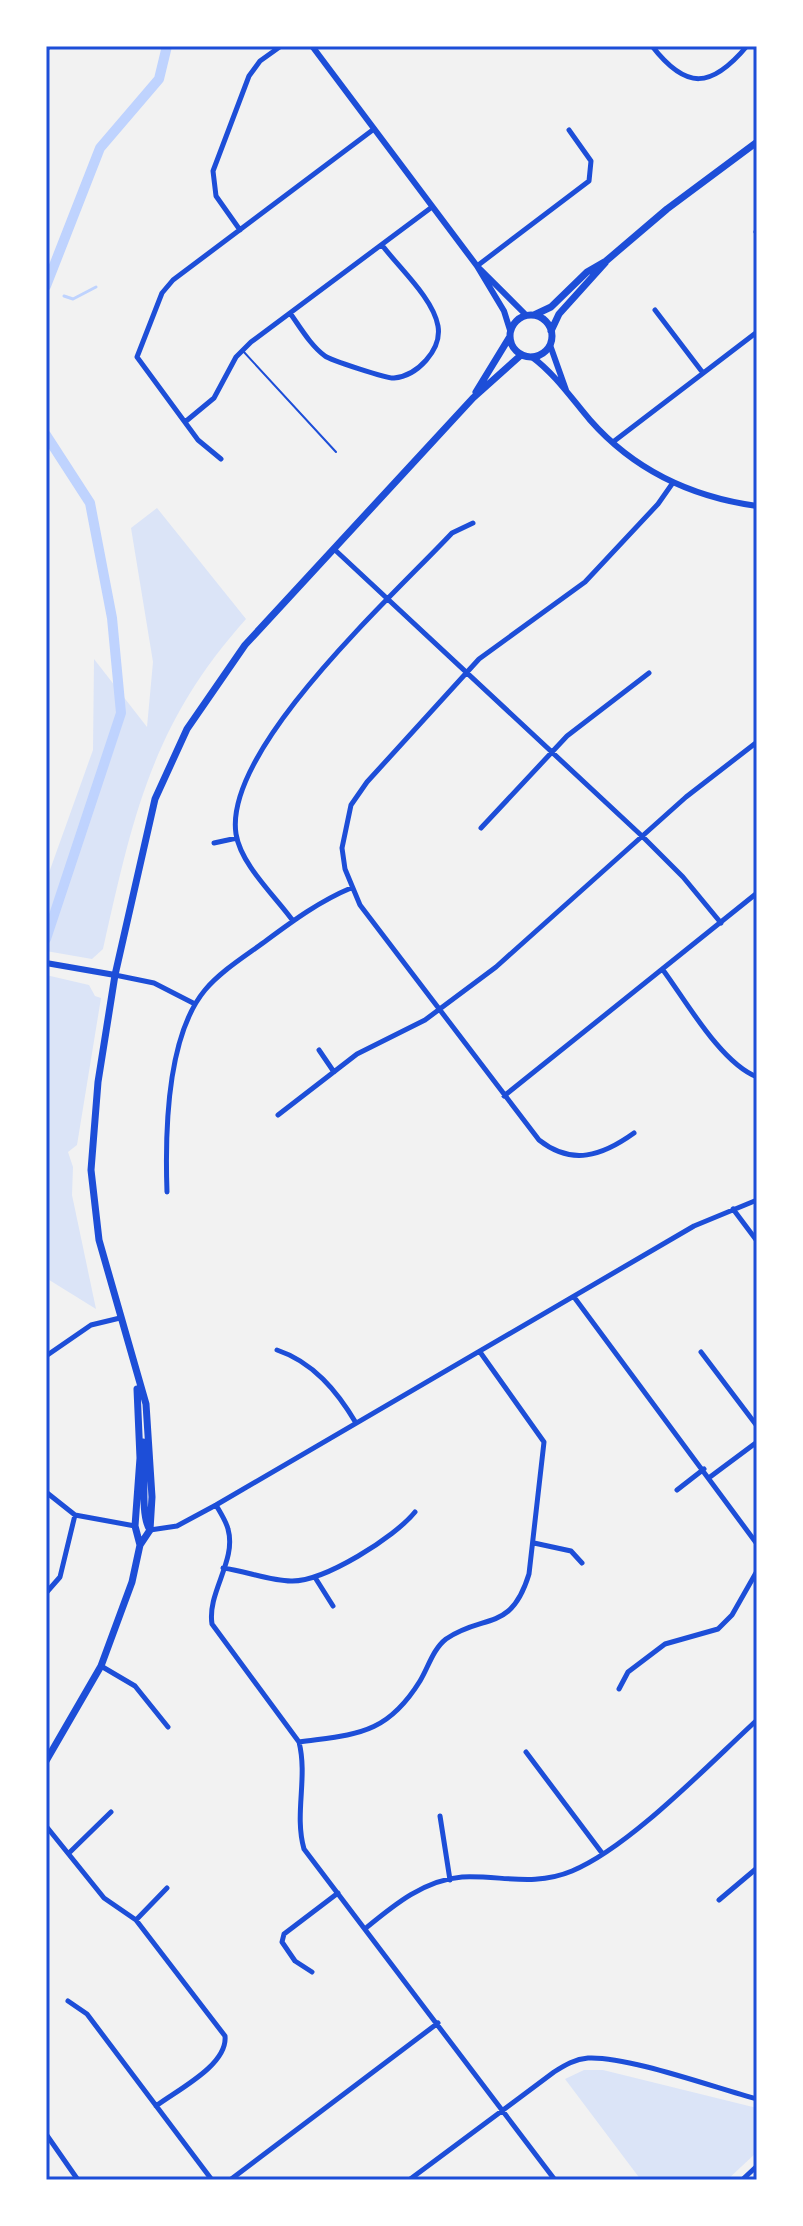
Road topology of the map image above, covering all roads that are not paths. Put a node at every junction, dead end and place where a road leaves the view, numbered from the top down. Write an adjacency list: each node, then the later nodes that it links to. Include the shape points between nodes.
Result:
1 (281, 46): 9 (street, via 249,76 213,171 216,196)
2 (312, 46): 5 (street)
3 (652, 46): 4 (street, via 676,74 699,80 723,71)
4 (747, 46)
5 (374, 129): 8 (street); 9 (street)
6 (569, 130): 12 (street, via 591,161 589,181)
7 (757, 142): 11 (main road)
8 (432, 207): 10 (street); 12 (street)
9 (240, 230): 26 (street, via 166,286 137,357)
10 (382, 245): 14 (street); 14 (street, via 438,325 431,353 414,370 388,378 336,362 317,349)
11 (606, 261): 15 (main road, via 551,307); 16 (main road, via 559,314)
12 (477, 266): 15 (street); 18 (street, via 504,311)
13 (655, 310): 23 (street)
14 (290, 313): 20 (street)
15 (530, 315): 16 (main road, via 544,319); 18 (main road)
16 (551, 331): 19 (main road)
17 (757, 332): 23 (street)
18 (510, 334): 21 (main road); 25 (main road)
19 (550, 345): 22 (main road); 24 (street)
20 (242, 350): 26 (street, via 214,398); 28 (lane)
21 (521, 355): 22 (main road); 25 (main road)
22 (532, 357): 24 (street)
23 (703, 373): 27 (street)
24 (566, 390): 27 (street)
25 (473, 398): 33 (main road)
26 (185, 422): 29 (street)
27 (613, 442): 30 (street)
28 (336, 452)
29 (221, 459)
30 (672, 484): 31 (street, via 724,501); 35 (street, via 585,582 494,646)
31 (757, 504)
32 (473, 523): 34 (street, via 452,533)
33 (334, 549): 34 (street); 49 (main road, via 221,674 180,741 146,828)
34 (388, 601): 35 (street); 41 (street, via 298,698 260,751 239,793)
35 (466, 673): 38 (street); 43 (street, via 351,805 342,848)
36 (649, 673): 38 (street)
37 (757, 742): 40 (street)
38 (551, 753): 39 (street); 40 (street)
39 (481, 828)
40 (643, 837): 46 (street); 51 (street, via 520,947)
41 (237, 838): 42 (street); 45 (street)
42 (214, 843)
43 (351, 888): 45 (street); 51 (street)
44 (757, 893): 46 (street)
45 (293, 921): 50 (street, via 218,977)
46 (721, 923): 48 (street)
47 (46, 963): 49 (street)
48 (663, 970): 54 (street, via 734,1063); 55 (street)
49 (115, 975): 50 (street, via 154,983); 63 (main road, via 91,1170 99,1240)
50 (195, 1004): 58 (street, via 185,1026 170,1101)
51 (439, 1010): 53 (street, via 411,1029 371,1045); 55 (street)
52 (319, 1050): 53 (street)
53 (334, 1072): 56 (street)
54 (757, 1077)
55 (504, 1096): 57 (street, via 539,1140 566,1155 596,1155)
56 (278, 1115)
57 (634, 1133)
58 (167, 1192)
59 (757, 1200): 60 (street)
60 (733, 1209): 61 (street); 62 (street, via 694,1226)
61 (757, 1241)
62 (574, 1297): 65 (street); 73 (street)
63 (120, 1318): 67 (street, via 91,1325); 68 (main road)
64 (277, 1350): 70 (street, via 297,1357 328,1384)
65 (480, 1352): 70 (street); 83 (street, via 544,1442)
66 (701, 1352): 71 (street)
67 (46, 1356)
68 (138, 1386): 69 (main road); 81 (main road, via 149,1432)
69 (135, 1399): 80 (main road, via 140,1458); 81 (main road, via 147,1461 144,1519)
70 (356, 1424): 77 (street)
71 (757, 1426)
72 (757, 1442): 74 (street)
73 (704, 1469): 74 (street); 75 (street)
74 (710, 1477): 82 (street)
75 (677, 1490)
76 (46, 1492): 79 (street)
77 (216, 1505): 81 (street, via 177,1526); 87 (street, via 229,1530)
78 (415, 1512): 89 (street, via 404,1527)
79 (75, 1515): 80 (street); 90 (street, via 60,1577)
80 (135, 1526): 81 (street); 85 (main road)
81 (150, 1530): 85 (main road)
82 (754, 1533): 84 (street)
83 (534, 1543): 86 (street, via 571,1551); 96 (street, via 524,1593 511,1610 447,1639 391,1716 354,1735)
84 (757, 1544)
85 (140, 1545): 92 (main road, via 128,1596)
86 (582, 1563)
87 (223, 1568): 89 (street, via 290,1581); 96 (street, via 209,1607 212,1624)
88 (757, 1571): 93 (street, via 718,1629 665,1644 628,1672)
89 (316, 1579): 91 (street)
90 (46, 1593)
91 (333, 1606)
92 (101, 1666): 95 (street, via 135,1686); 98 (main road)
93 (619, 1689)
94 (757, 1720): 103 (street, via 653,1815)
95 (168, 1727)
96 (299, 1742): 107 (street, via 304,1764 300,1835 304,1849)
97 (526, 1752): 103 (street)
98 (46, 1761)
99 (111, 1812): 102 (street)
100 (440, 1816): 105 (street)
101 (46, 1826): 102 (street)
102 (69, 1853): 109 (street, via 104,1898)
103 (602, 1853): 105 (street, via 573,1871 534,1881)
104 (757, 1868): 108 (street)
105 (450, 1880): 110 (street, via 416,1891)
106 (167, 1888): 109 (street)
107 (338, 1893): 110 (street); 111 (street, via 284,1934 282,1942 295,1961)
108 (719, 1900)
109 (136, 1920): 115 (street, via 220,2029 226,2046 219,2058)
110 (366, 1928): 113 (street)
111 (312, 1972)
112 (68, 2001): 115 (street, via 87,2014)
113 (438, 2023): 116 (street); 121 (street)
114 (757, 2099): 116 (street, via 588,2058 569,2063)
115 (156, 2106): 120 (street)
116 (502, 2110): 122 (street); 123 (street)
117 (46, 2134): 119 (street)
118 (757, 2166): 124 (street)
119 (78, 2180)
120 (212, 2180)
121 (230, 2180)
122 (409, 2180)
123 (555, 2180)
124 (742, 2180)

